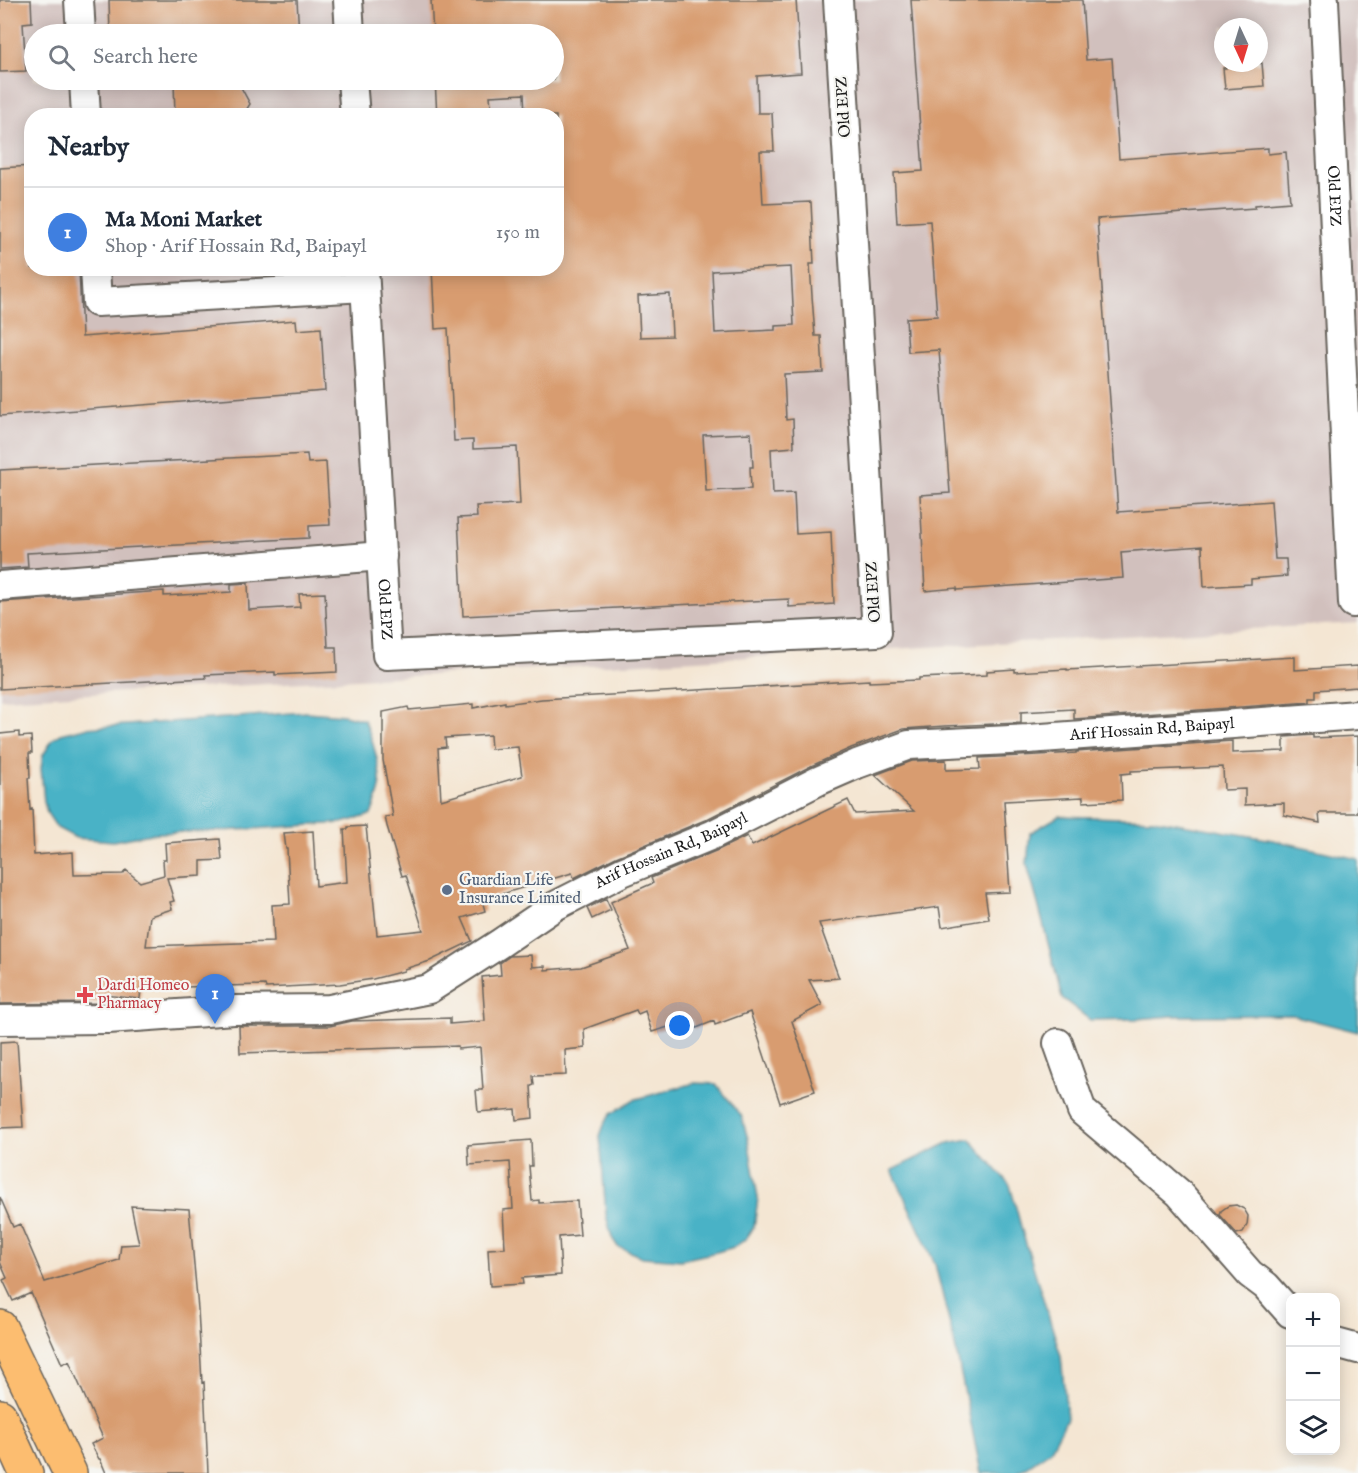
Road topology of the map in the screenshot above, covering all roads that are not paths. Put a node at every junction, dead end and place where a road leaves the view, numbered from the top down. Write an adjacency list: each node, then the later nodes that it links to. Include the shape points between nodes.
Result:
1 (79, 0): 5 (street)
2 (348, 0): 6 (street)
3 (837, 0): 13 (street, Old EPZ, via 877,632 387,655)
4 (1324, 0): 15 (street, Old EPZ, via 1353,603)
5 (80, 24)
6 (349, 24)
7 (85, 90): 9 (street)
8 (353, 90): 10 (street)
9 (86, 108)
10 (354, 108)
11 (95, 276): 12 (street, Old EPZ, via 97,302)
12 (365, 278): 13 (street, Old EPZ)
13 (381, 556): 14 (street, Old EPZ)
14 (0, 586)
15 (1358, 602)
16 (1358, 715): 17 (street, Arif Hossain Rd, Baipayl, via 909,745 818,781 711,835 564,901 429,988 330,1009)
17 (0, 1020)
18 (1058, 1043): 19 (street, via 1082,1111 1179,1193)
19 (1286, 1308)
20 (0, 1327): 25 (highway)
21 (1340, 1344): 22 (street)
22 (1358, 1349)
23 (0, 1416): 24 (highway)
24 (27, 1473)
25 (70, 1473)

